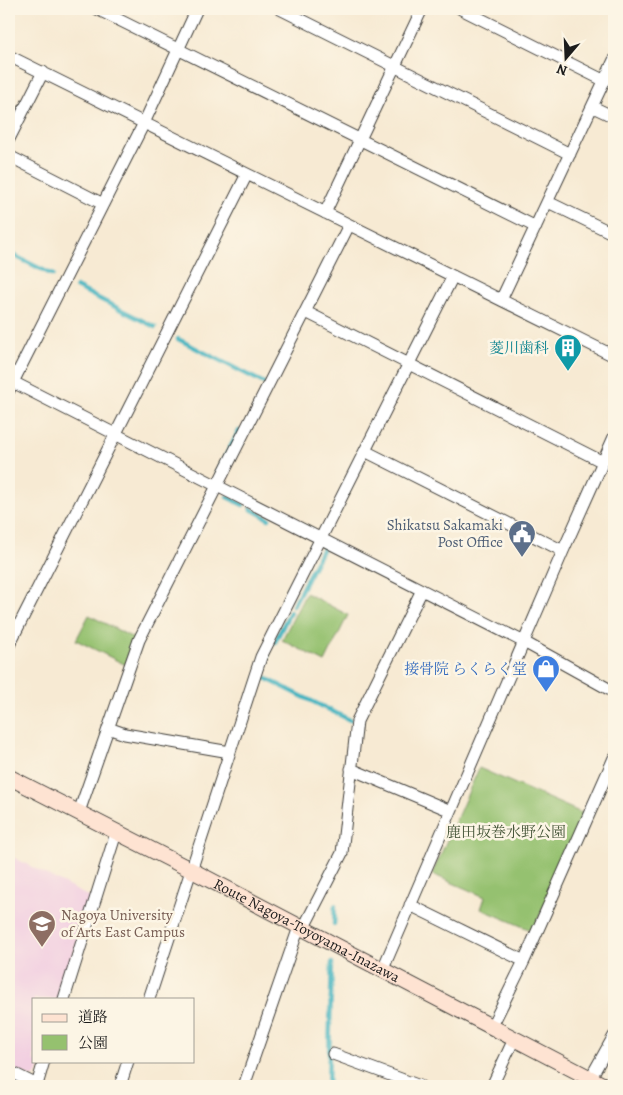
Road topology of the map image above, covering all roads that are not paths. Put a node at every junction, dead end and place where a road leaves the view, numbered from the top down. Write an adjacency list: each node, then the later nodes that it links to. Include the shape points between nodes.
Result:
1 (97, 9): 6 (street)
2 (197, 9): 6 (street)
3 (280, 9): 9 (street)
4 (422, 9): 9 (street)
5 (461, 9): 11 (street)
6 (178, 49): 14 (street); 16 (street)
7 (9, 56): 10 (street)
8 (614, 60): 11 (street)
9 (395, 66): 16 (street); 17 (street)
10 (43, 72): 14 (street); 15 (street)
11 (605, 81): 12 (street)
12 (593, 107): 13 (street); 17 (street)
13 (614, 117)
14 (144, 123): 19 (street); 21 (street)
15 (9, 139)
16 (360, 140): 22 (street); 24 (street)
17 (570, 154): 20 (street)
18 (9, 156): 21 (street)
19 (247, 174): 22 (street); 32 (street)
20 (548, 202): 24 (street); 25 (street)
21 (103, 204): 31 (street)
22 (326, 213): 23 (street)
23 (349, 224): 26 (street); 28 (street)
24 (536, 227): 27 (street)
25 (614, 234)
26 (453, 276): 27 (street); 30 (street)
27 (501, 300): 29 (street)
28 (306, 312): 30 (street); 36 (street)
29 (614, 356)
30 (409, 364): 34 (street); 35 (street)
31 (10, 384): 32 (street)
32 (116, 434): 36 (street); 41 (street)
33 (614, 437): 35 (street)
34 (365, 451): 37 (street); 38 (street)
35 (603, 462): 38 (street)
36 (218, 486): 37 (street); 43 (street, via 139,640)
37 (321, 539): 39 (street); 44 (street, via 261,657)
38 (563, 551): 40 (street)
39 (422, 590): 40 (street); 46 (street, via 357,721)
40 (524, 642): 42 (street); 48 (street)
41 (9, 645)
42 (614, 692)
43 (108, 728): 44 (street, via 125,734); 49 (street)
44 (230, 752): 51 (street)
45 (614, 758): 54 (street)
46 (352, 769): 48 (street); 53 (street, via 342,853)
47 (9, 777): 49 (main road, Route Nagoya-Toyoyama-Inazawa)
48 (451, 811): 52 (street)
49 (79, 812): 50 (main road, Route Nagoya-Toyoyama-Inazawa)
50 (116, 833): 51 (main road, Route Nagoya-Toyoyama-Inazawa); 56 (street)
51 (191, 870): 53 (main road, Route Nagoya-Toyoyama-Inazawa); 57 (street)
52 (410, 905): 54 (street); 55 (street)
53 (301, 928): 55 (main road, Route Nagoya-Toyoyama-Inazawa); 68 (street)
54 (524, 961): 58 (street)
55 (382, 971): 58 (main road, Route Nagoya-Toyoyama-Inazawa)
56 (64, 998)
57 (149, 998)
58 (491, 1028): 60 (main road, Route Nagoya-Toyoyama-Inazawa)
59 (614, 1036): 65 (street)
60 (514, 1039): 65 (main road, Route Nagoya-Toyoyama-Inazawa); 70 (street)
61 (333, 1054): 69 (street)
62 (44, 1062): 66 (street)
63 (128, 1062): 67 (street)
64 (9, 1071): 66 (street)
65 (590, 1079): 71 (main road, Route Nagoya-Toyoyama-Inazawa)
66 (38, 1086)
67 (120, 1086)
68 (244, 1086)
69 (420, 1086)
70 (492, 1086)
71 (604, 1086)

